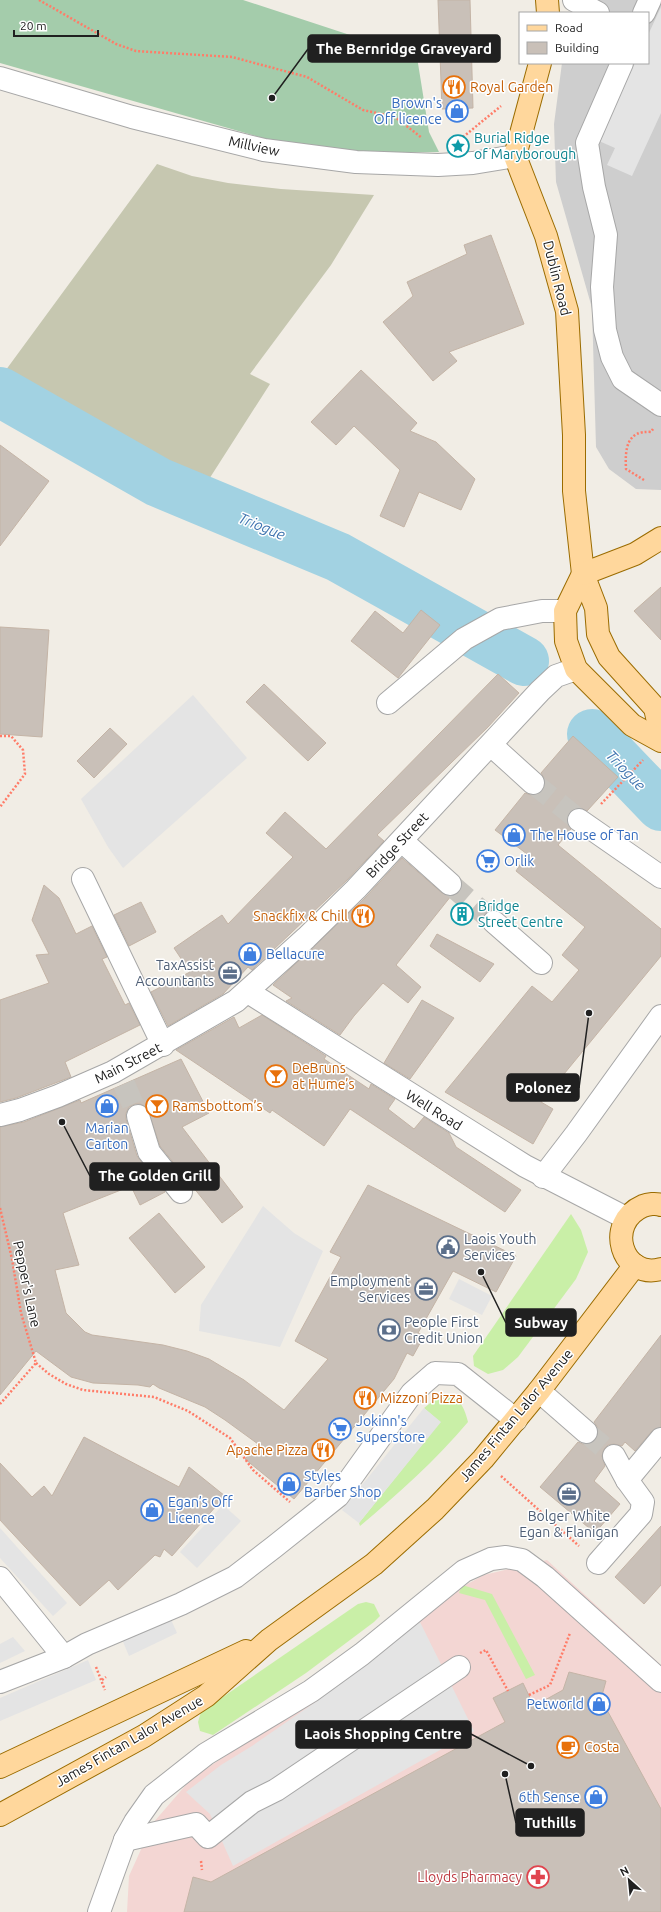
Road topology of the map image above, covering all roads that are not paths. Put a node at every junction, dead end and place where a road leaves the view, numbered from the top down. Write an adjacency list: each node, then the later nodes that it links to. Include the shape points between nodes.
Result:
1 (547, 0): 4 (main road)
2 (574, 0): 5 (street)
3 (650, 0): 6 (street)
4 (548, 12)
5 (596, 12)
6 (644, 12)
7 (540, 64): 10 (main road)
8 (622, 64): 11 (street, via 587,143 594,187 606,235 602,287 605,330 612,357 623,379)
9 (0, 78): 10 (street, Millview, via 264,150 356,162 438,165 473,163)
10 (514, 156): 13 (main road, Dublin Road, via 546,236 567,311 574,435 574,491)
11 (661, 405)
12 (661, 538): 13 (main road, via 635,554)
13 (583, 574): 14 (main road); 17 (main road, via 596,608 598,634 609,657 655,708)
14 (565, 611): 15 (main road, via 566,641); 16 (street, via 542,611 500,619 464,639)
15 (576, 669): 18 (main road, via 632,725); 19 (street, Bridge Street, via 556,676)
16 (388, 703)
17 (661, 735)
18 (661, 741)
19 (491, 745): 20 (street); 22 (street, Bridge Street)
20 (533, 783)
21 (579, 820): 23 (street)
22 (402, 841): 25 (street); 28 (street, Bridge Street, via 306,938)
23 (661, 877)
24 (83, 879): 30 (street)
25 (450, 884)
26 (494, 922): 27 (street)
27 (541, 963)
28 (248, 992): 30 (street, Main Street, via 236,1002); 33 (street, Well Road)
29 (661, 1016): 33 (street, via 576,1134)
30 (162, 1045): 31 (street, Main Street, via 118,1078)
31 (0, 1115)
32 (138, 1116): 34 (street, via 149,1152)
33 (534, 1171): 36 (street, Well Road)
34 (181, 1192)
35 (661, 1205): 36 (main road, via 647,1205 635,1210)
36 (626, 1218): 37 (main road, via 621,1234 621,1245)
37 (635, 1265): 38 (main road, via 647,1270); 39 (main road, James Fintan Lalor Avenue)
38 (661, 1269)
39 (539, 1391): 40 (main road, James Fintan Lalor Avenue); 41 (street)
40 (516, 1420): 47 (main road, James Fintan Lalor Avenue, via 484,1459 435,1509 374,1564); 48 (street, via 458,1374 435,1373 412,1393 338,1496 274,1547 228,1580)
41 (586, 1432)
42 (661, 1439): 44 (street)
43 (614, 1456): 44 (street)
44 (627, 1480): 45 (street, via 643,1502 641,1514)
45 (598, 1563)
46 (0, 1578): 48 (street)
47 (269, 1640): 52 (main road, James Fintan Lalor Avenue); 53 (main road, James Fintan Lalor Avenue, via 206,1696 144,1736)
48 (64, 1657): 51 (street)
49 (459, 1667): 54 (street, via 276,1790 252,1802 208,1837 196,1824)
50 (661, 1681): 54 (street, via 546,1577 522,1560 506,1557 491,1559 464,1572 362,1654 317,1686 206,1754 154,1794)
51 (0, 1682)
52 (0, 1767)
53 (0, 1815)
54 (125, 1840): 55 (street)
55 (99, 1912)

